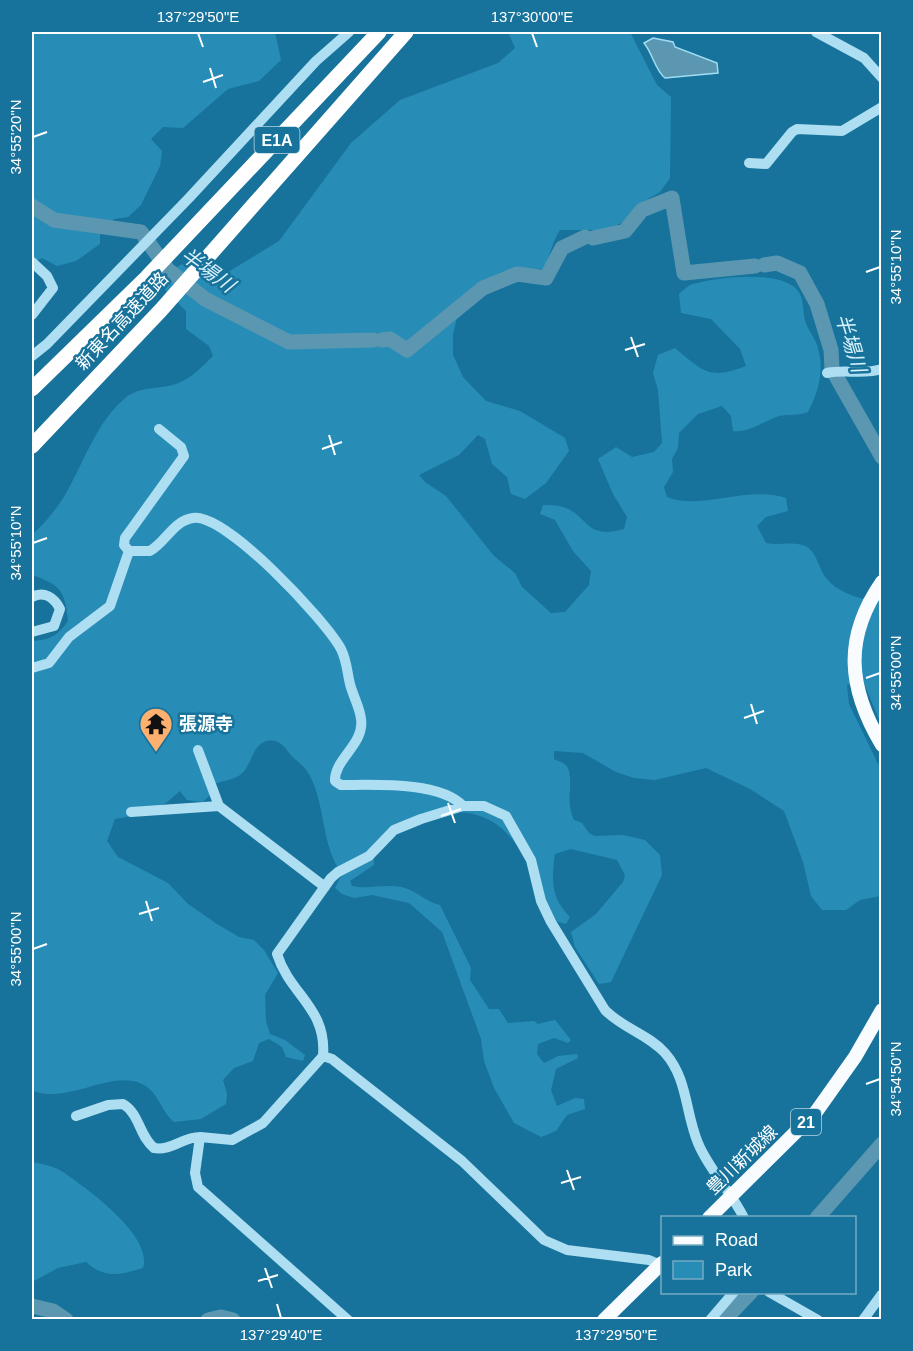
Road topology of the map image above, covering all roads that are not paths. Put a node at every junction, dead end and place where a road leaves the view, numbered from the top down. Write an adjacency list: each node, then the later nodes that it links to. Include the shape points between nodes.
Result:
1 (349, 32): 10 (street, via 316,61 135,254)
2 (379, 32): 13 (highway, 新東名高速道路 / E1A, via 147,277)
3 (406, 32): 15 (highway, 新東名高速道路 / E1A, via 160,310)
4 (816, 32): 5 (street, via 864,58)
5 (882, 78)
6 (882, 107): 7 (street, via 842,131 797,129 766,164)
7 (749, 163)
8 (32, 262): 9 (street, via 53,288)
9 (32, 315)
10 (32, 356)
11 (882, 369): 12 (street)
12 (827, 373)
13 (32, 389)
14 (159, 429): 16 (street, via 181,447 184,456 125,538 124,545)
15 (32, 446)
16 (129, 551): 20 (street, via 110,606 69,637 49,663); 24 (street, via 150,551 181,521 192,518 205,519 238,541 300,596 347,662 362,720 360,732 335,772 335,781 340,785 439,791)
17 (882, 582): 21 (main road, via 859,625 854,654 857,691)
18 (32, 597): 19 (street, via 47,595 60,609 54,626)
19 (32, 632)
20 (32, 668)
21 (882, 745)
22 (198, 750): 23 (street)
23 (219, 806): 25 (street); 26 (street)
24 (463, 806): 26 (street, via 394,830 369,856 338,872); 31 (street, via 484,806 506,816 531,860 541,901 551,922 605,1010 663,1050 673,1062 690,1105 698,1142)
25 (131, 812)
26 (326, 886): 28 (street, via 277,954 321,1024)
27 (882, 1010): 31 (main road, 豊川新城線 / 21, via 828,1097)
28 (323, 1056): 30 (street, via 263,1124 232,1140); 34 (street, via 332,1059 462,1161 543,1240 567,1250 636,1257)
29 (76, 1116): 30 (street, via 123,1104 134,1114 146,1142 154,1148)
30 (200, 1137): 39 (street, via 195,1173 198,1186)
31 (731, 1196): 32 (main road, 豊川新城線 / 21); 33 (street)
32 (711, 1216)
33 (743, 1216)
34 (661, 1264)
35 (661, 1265): 40 (main road)
36 (733, 1294): 41 (street)
37 (772, 1294): 42 (street)
38 (882, 1294): 43 (street)
39 (348, 1320)
40 (604, 1320)
41 (710, 1320)
42 (818, 1320)
43 (863, 1320)

